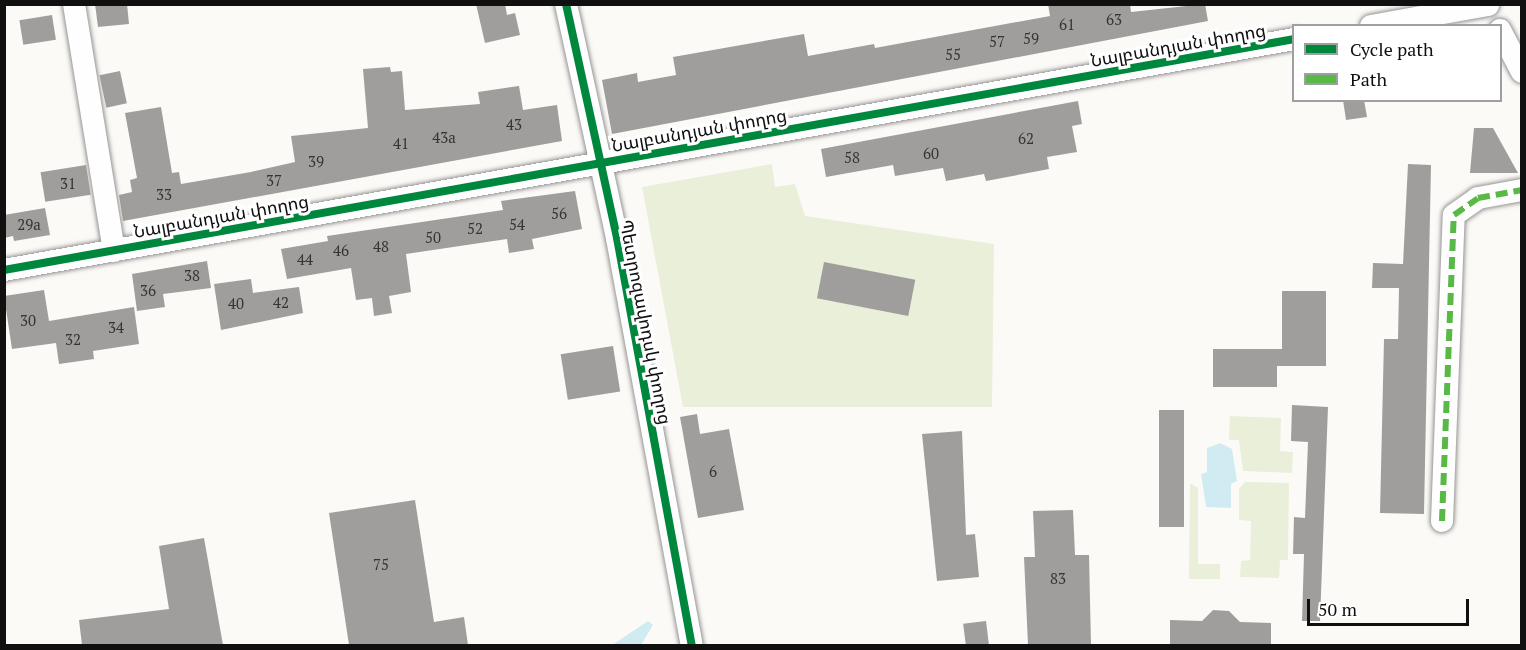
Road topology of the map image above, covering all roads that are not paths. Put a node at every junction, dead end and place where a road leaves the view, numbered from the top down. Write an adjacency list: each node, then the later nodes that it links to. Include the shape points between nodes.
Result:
1 (74, 4): 11 (street)
2 (566, 4): 9 (street, Պետրոզավոդսկ փողոց)
3 (1488, 5): 4 (street); 5 (street)
4 (1382, 24)
5 (1497, 24)
6 (1502, 34): 8 (street)
7 (1292, 39): 9 (street, Նալբանդյան փողոց)
8 (1521, 72)
9 (598, 163): 11 (street, Նալբանդյան փողոց); 14 (street, Պետրոզավոդսկ փողոց, via 617,238)
10 (1521, 190): 13 (street, via 1478,198 1454,215)
11 (114, 251): 12 (street, Նալբանդյան փողոց)
12 (4, 270)
13 (1442, 521)
14 (692, 645)

